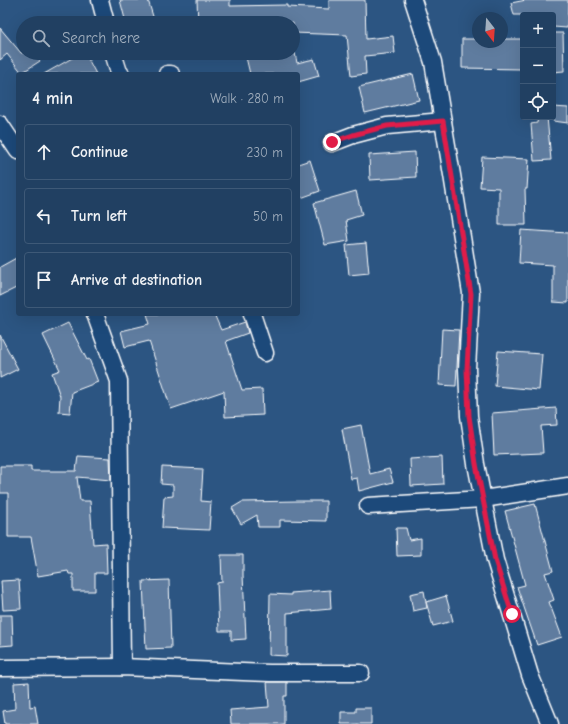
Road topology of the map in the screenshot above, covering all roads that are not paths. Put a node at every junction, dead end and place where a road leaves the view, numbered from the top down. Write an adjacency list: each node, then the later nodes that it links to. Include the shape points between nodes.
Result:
1 (100, 0): 3 (street)
2 (413, 0): 6 (street, via 432,62)
3 (104, 16)
4 (115, 60): 5 (street)
5 (119, 72)
6 (443, 121): 8 (street, via 387,126); 14 (street, via 471,294 467,369 469,416)
7 (0, 124): 9 (street)
8 (332, 142)
9 (16, 148)
10 (97, 316): 16 (street, via 119,381)
11 (253, 316): 12 (street)
12 (265, 353)
13 (568, 486): 14 (street)
14 (483, 499): 15 (street); 19 (street, via 495,560 530,675)
15 (368, 506)
16 (122, 667): 17 (street); 18 (street)
17 (0, 668)
18 (361, 674)
19 (550, 724)

